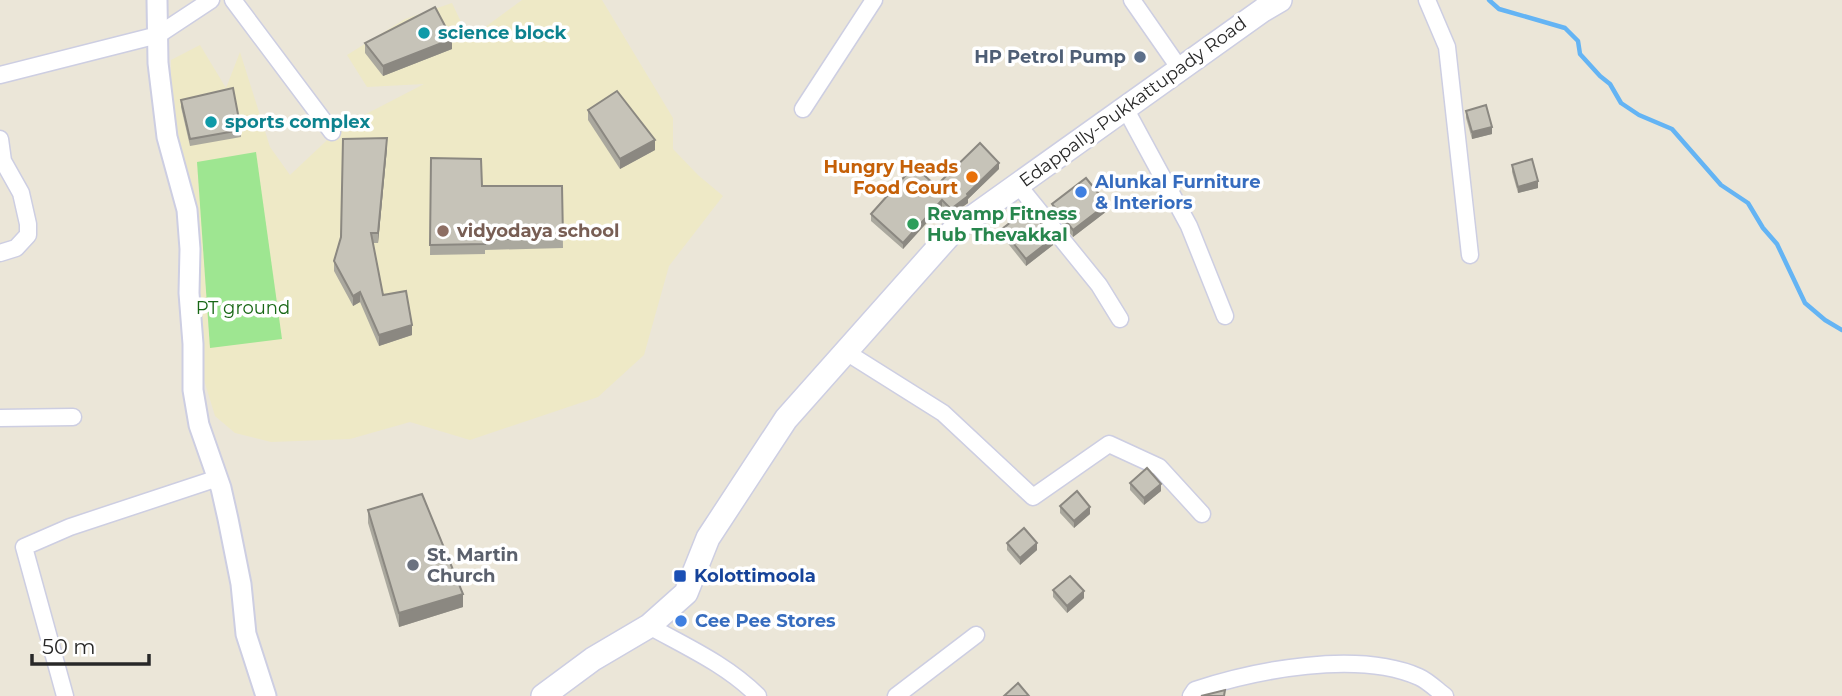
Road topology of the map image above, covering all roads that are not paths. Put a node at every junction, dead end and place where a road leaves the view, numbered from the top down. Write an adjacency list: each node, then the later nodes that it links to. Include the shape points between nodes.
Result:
1 (157, 0): 8 (street)
2 (211, 0): 8 (street)
3 (233, 0): 13 (street)
4 (874, 0): 12 (street)
5 (1132, 0): 9 (street)
6 (1280, 0): 9 (main road, Edappally-Pukkattupady Road)
7 (1427, 0): 17 (street, via 1447,47)
8 (158, 35): 10 (street); 23 (street, via 167,136 187,210 193,390 199,425)
9 (1180, 69): 11 (main road, Edappally-Pukkattupady Road)
10 (0, 75)
11 (1125, 108): 15 (main road, Edappally-Pukkattupady Road); 18 (street, via 1189,226)
12 (803, 109)
13 (332, 132)
14 (0, 139): 16 (street, via 28,224 28,235 16,248)
15 (1018, 185): 19 (street, via 1099,285); 20 (main road, Edappally-Pukkattupady Road, via 953,231)
16 (0, 253)
17 (1470, 255)
18 (1225, 316)
19 (1120, 319)
20 (846, 352): 24 (street, via 943,413 1033,498 1110,444 1160,467); 25 (main road, Edappally-Pukkattupady Road, via 786,419 708,538 686,593)
21 (73, 417): 22 (street)
22 (0, 418)
23 (218, 478): 27 (street, via 24,547); 28 (street, via 246,634)
24 (1202, 514)
25 (649, 625): 29 (main road, Edappally-Pukkattupady Road); 30 (street, via 723,667)
26 (976, 635): 31 (street)
27 (65, 696)
28 (266, 696)
29 (542, 696)
30 (758, 696)
31 (896, 696)
32 (1191, 696): 33 (street, via 1195,690 1232,678 1310,665 1391,667 1421,678)
33 (1445, 696)

